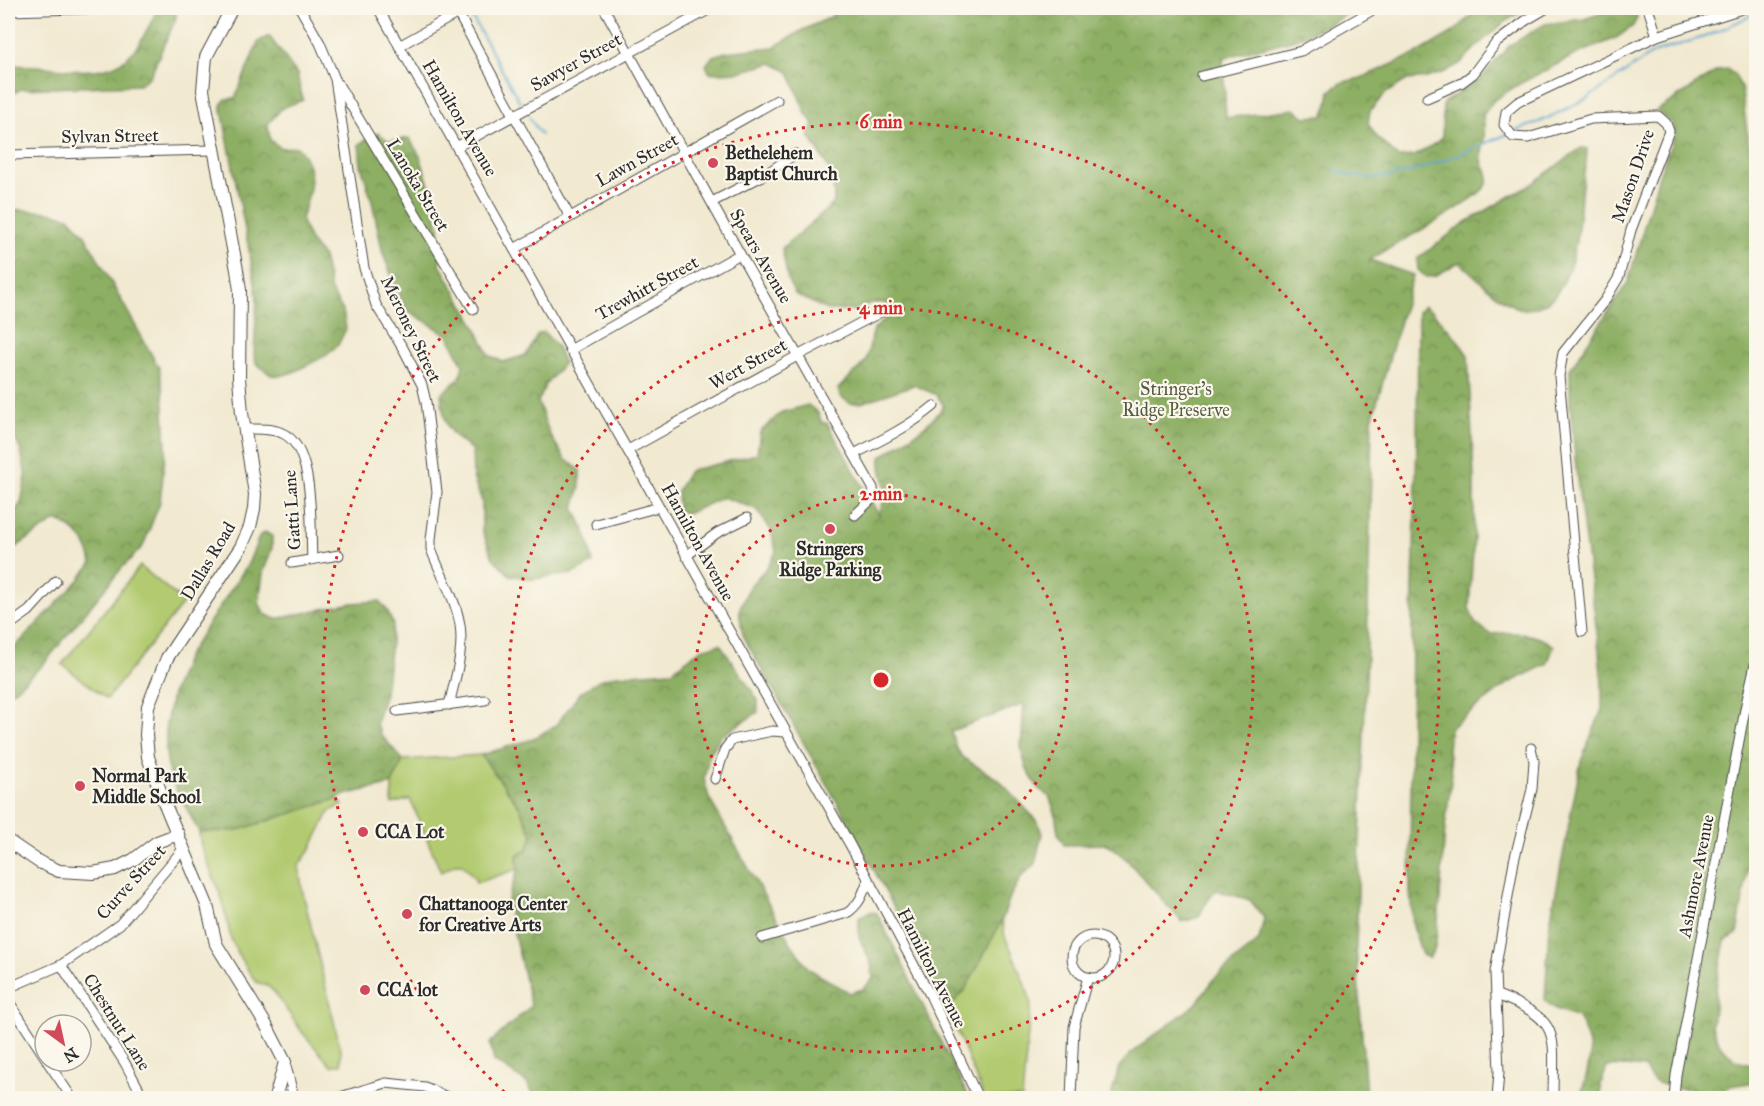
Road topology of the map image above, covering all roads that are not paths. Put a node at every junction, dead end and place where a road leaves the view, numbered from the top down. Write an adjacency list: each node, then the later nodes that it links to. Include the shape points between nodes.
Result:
1 (114, 8): 12 (street)
2 (232, 8): 22 (street, Dallas Road, via 206,57 203,90)
3 (300, 8): 17 (street, Meroney Street)
4 (378, 8): 14 (street, Hamilton Avenue)
5 (604, 8): 15 (street, Spears Avenue)
6 (712, 8): 15 (street, Sawyer Street)
7 (1376, 8): 16 (street, via 1301,51)
8 (1547, 8): 18 (street, via 1496,43 1473,74)
9 (1648, 8): 13 (street)
10 (1745, 8): 13 (street, Mason Drive)
11 (457, 10): 14 (street); 20 (street)
12 (8, 11)
13 (1657, 36): 48 (street, Mason Drive, via 1518,102 1506,112 1504,125 1513,137 1528,138 1591,119 1658,116 1669,131 1618,277 1605,300 1563,352 1559,376)
14 (399, 45): 21 (street, Hamilton Avenue)
15 (629, 51): 20 (street, Sawyer Street); 23 (street, Spears Avenue)
16 (1202, 76)
17 (335, 79): 30 (street, Lanoka Street); 51 (street, Meroney Street, via 364,268 376,305 418,376 426,402 437,492 431,549 460,624 459,664)
18 (1427, 98)
19 (777, 100): 23 (street, Lawn Street)
20 (514, 115): 21 (street, Sawyer Street); 27 (street)
21 (458, 146): 28 (street, Hamilton Avenue)
22 (213, 150): 25 (street, Sylvan Street); 35 (street, Dallas Road, via 240,290 239,378)
23 (685, 153): 26 (street, Spears Avenue); 27 (street, Lawn Street)
24 (795, 154): 26 (street)
25 (8, 155)
26 (712, 202): 29 (street, Spears Avenue)
27 (570, 218): 28 (street, Lawn Street)
28 (514, 249): 32 (street, Hamilton Avenue)
29 (740, 254): 32 (street, Trewhitt Street); 33 (street, Spears Avenue)
30 (473, 309)
31 (885, 310): 33 (street, Wert Street)
32 (570, 350): 36 (street, Hamilton Avenue)
33 (799, 355): 36 (street, Wert Street); 37 (street, Spears Avenue)
34 (934, 405): 37 (street, via 918,419)
35 (245, 429): 44 (street, Gatti Lane, via 284,433 300,450 307,468); 56 (street, Dallas Road, via 255,494 250,527 241,548 167,658 148,706 148,757)
36 (628, 450): 38 (street, Hamilton Avenue)
37 (854, 454): 39 (street, Spears Avenue, via 874,496)
38 (659, 507): 41 (street); 43 (street, Hamilton Avenue)
39 (855, 515)
40 (747, 518): 43 (street, via 717,533)
41 (596, 524)
42 (339, 555): 44 (street, Gatti Lane)
43 (686, 556): 53 (street, Hamilton Avenue)
44 (312, 560): 45 (street, Gatti Lane)
45 (292, 562)
46 (56, 581): 47 (street, via 29,611)
47 (8, 626)
48 (1582, 632)
49 (1756, 660): 79 (street, Ashmore Avenue)
50 (486, 700): 51 (street)
51 (449, 705): 52 (street)
52 (397, 711)
53 (785, 732): 55 (street, via 732,740); 59 (street, Hamilton Avenue)
54 (1531, 748): 64 (street, via 1532,789 1514,861 1495,972)
55 (715, 779)
56 (178, 834): 57 (street, via 157,842 115,869 93,873 60,870); 58 (street, Dallas Road)
57 (8, 842)
58 (184, 848): 61 (street, Curve Street, via 120,924); 67 (street, Dallas Road, via 207,905 216,944)
59 (868, 880): 60 (street, via 861,900 847,913); 75 (street, Hamilton Avenue, via 931,997)
60 (762, 938)
61 (61, 965): 63 (street, Curve Street); 70 (street, Chestnut Lane, via 125,1063)
62 (1088, 977): 62 (street, via 1075,967 1073,953 1081,940 1097,936 1111,945 1114,960 1106,974); 76 (street, via 1074,1028)
63 (8, 988)
64 (1497, 995): 77 (street); 78 (street, via 1533,1012 1549,1029 1554,1047)
65 (8, 1000): 66 (street)
66 (33, 1039)
67 (285, 1062): 71 (street); 72 (street, Dallas Road)
68 (55, 1073): 69 (street)
69 (72, 1098)
70 (141, 1098)
71 (275, 1098)
72 (294, 1098)
73 (337, 1098): 74 (street, via 386,1083 424,1087)
74 (449, 1098)
75 (978, 1098)
76 (1071, 1098)
77 (1497, 1098)
78 (1553, 1098)
79 (1674, 1098)

